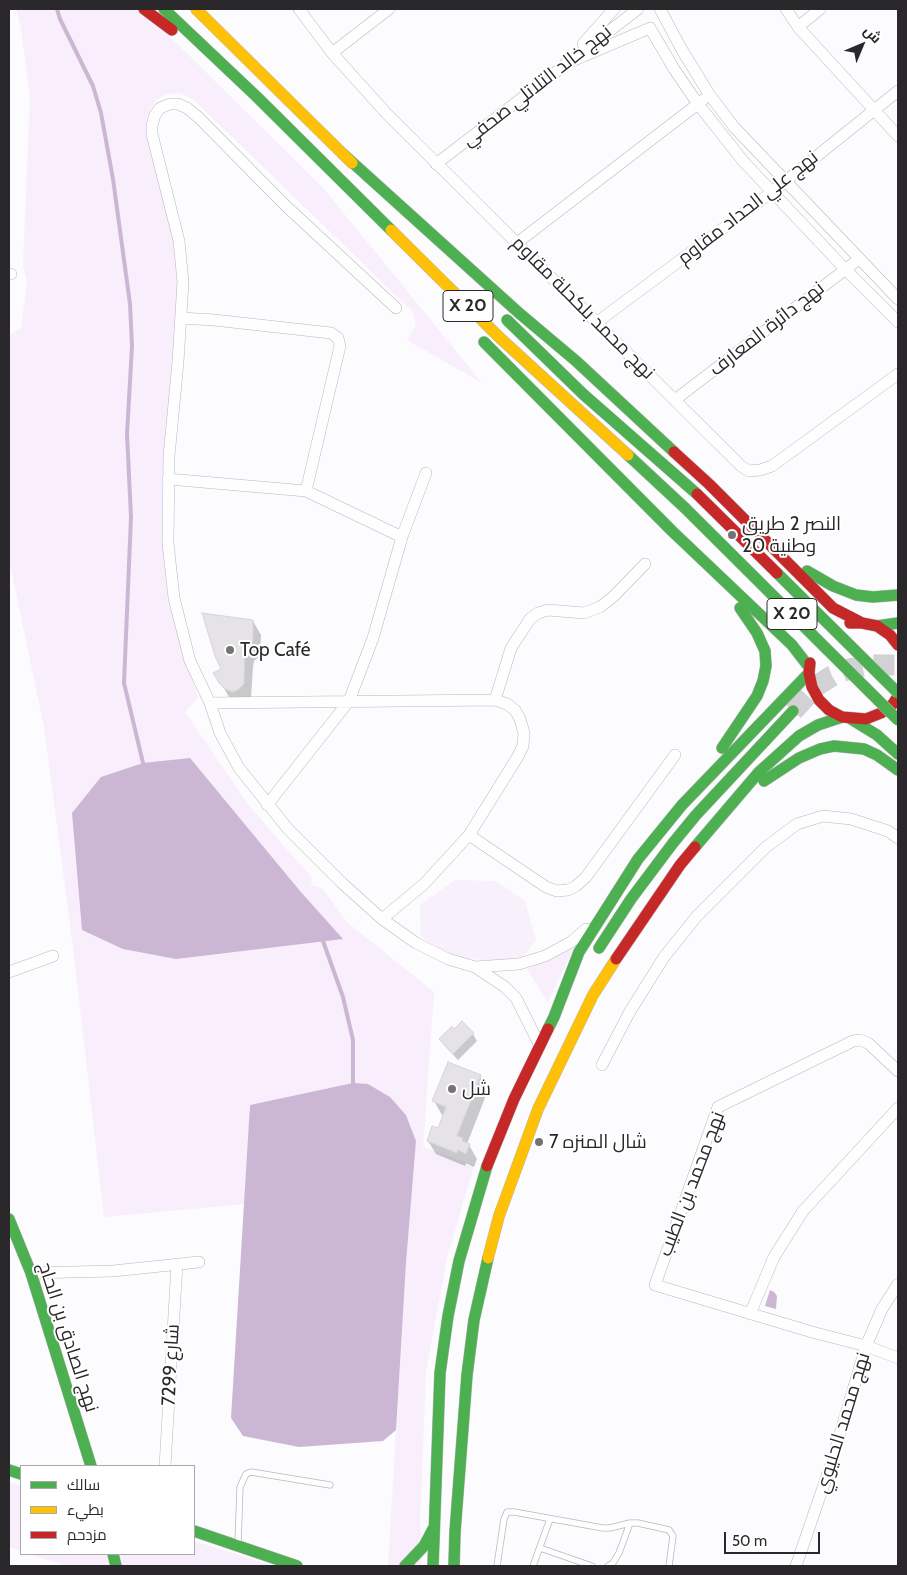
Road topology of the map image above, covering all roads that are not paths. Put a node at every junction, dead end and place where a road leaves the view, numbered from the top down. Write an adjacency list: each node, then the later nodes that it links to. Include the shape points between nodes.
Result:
1 (144, 9): 18 (main road)
2 (164, 9): 18 (main road, X 20)
3 (190, 9): 15 (main road, X 20)
4 (196, 9): 15 (main road, X 20)
5 (299, 9): 13 (street, نهج محمد بلكحلة مقاوم)
6 (389, 9): 13 (street)
7 (614, 9): 14 (street)
8 (638, 9): 14 (street, نهج خالد التلاتلي صحفي)
9 (660, 9): 17 (street)
10 (786, 9): 12 (street)
11 (820, 9): 12 (street)
12 (798, 27): 20 (street)
13 (332, 53): 23 (street, نهج محمد بلكحلة مقاوم)
14 (565, 64): 19 (street, via 650,28); 23 (street, نهج خالد التلاتلي صحفي)
15 (270, 82): 22 (main road, X 20)
16 (898, 90): 20 (street, نهج علي الحداد مقاوم)
17 (710, 94): 19 (street); 25 (street, via 744,140)
18 (257, 97): 24 (main road, X 20)
19 (698, 104): 26 (street); 27 (street)
20 (874, 109): 21 (street); 25 (street, نهج علي الحداد مقاوم)
21 (898, 136)
22 (343, 154): 30 (main road, X 20); 46 (main road, via 576,361)
23 (436, 164): 27 (street, نهج محمد بلكحلة مقاوم)
24 (327, 167): 32 (main road); 60 (main road, X 20, bridge, via 500,338 685,508)
25 (785, 181): 26 (street, نهج علي الحداد مقاوم); 28 (street)
26 (772, 192): 29 (street); 37 (street, نهج علي الحداد مقاوم)
27 (518, 243): 37 (street, نهج محمد بلكحلة مقاوم)
28 (859, 259): 29 (street, نهج دائرة المعارف); 31 (street)
29 (846, 269): 36 (street); 40 (street, نهج دائرة المعارف)
30 (476, 290)
31 (898, 299)
32 (450, 305)
33 (396, 308): 35 (street, via 286,206 198,116 178,104 170,104 160,108 152,125 154,145 179,241 183,282)
34 (497, 310): 54 (main road, X 20, bridge, via 583,394 697,494)
35 (181, 318): 42 (street); 43 (street, via 331,333 338,338 340,346)
36 (898, 322)
37 (596, 323): 40 (street, نهج محمد بلكحلة مقاوم)
38 (477, 334): 44 (main road)
39 (898, 374): 40 (street, نهج محمد بلكحلة مقاوم, via 790,454 760,470 749,471 741,466)
40 (676, 399)
41 (426, 472): 45 (street)
42 (168, 479): 43 (street); 57 (street, via 168,543 174,598 190,661)
43 (306, 491): 45 (street)
44 (672, 531): 53 (main road, via 792,645); 65 (main road, via 746,616 765,651 766,666 753,703)
45 (402, 537): 56 (street, via 373,638)
46 (775, 548): 48 (main road, via 825,581 856,595); 50 (main road, via 833,608)
47 (645, 564): 55 (street, via 600,607 584,613 548,610 530,619 512,648)
48 (898, 595)
49 (898, 622): 51 (main road)
50 (862, 623): 51 (main road); 53 (main road, via 832,629 813,652)
51 (877, 626): 52 (main road)
52 (898, 645)
53 (809, 670): 59 (main road, via 812,687 819,700 829,710); 65 (main road)
54 (898, 695): 59 (main road, via 881,714)
55 (495, 700): 56 (street); 67 (street, via 515,710 524,733 523,746)
56 (349, 701): 57 (street); 64 (street)
57 (210, 704): 64 (street, via 220,733 239,768)
58 (793, 711): 71 (main road, via 673,843)
59 (847, 718): 61 (main road, via 877,735); 66 (main road, via 818,725 799,736 759,772)
60 (898, 720)
61 (898, 754)
62 (675, 755): 67 (street, via 586,877 568,890 546,887)
63 (898, 770): 66 (main road, via 864,749 820,748 764,780)
64 (267, 805): 70 (street, via 310,852)
65 (682, 805): 69 (main road)
66 (708, 832): 96 (main road, via 680,865 593,995 538,1109 516,1167 499,1216 474,1320)
67 (469, 835): 70 (street, via 424,884)
68 (898, 838): 78 (street, via 888,831 851,819 823,816 797,824 696,916 664,957)
69 (619, 889): 73 (street, via 587,928 571,942 545,956 519,964); 76 (main road, via 579,952)
70 (382, 919): 73 (street, via 422,946)
71 (595, 954)
72 (53, 956): 75 (street)
73 (474, 967): 77 (street, via 516,998)
74 (585, 970): 76 (main road)
75 (9, 972)
76 (554, 1017): 77 (main road)
77 (539, 1044): 94 (main road, via 491,1154 459,1260 440,1373)
78 (602, 1065)
79 (898, 1071): 86 (street, نهج محمد بن الطيب, via 868,1043 853,1041 718,1107 655,1285)
80 (898, 1108): 86 (street, via 803,1211 774,1257)
81 (9, 1219): 84 (main road, نهج الصادق بن الحاج)
82 (199, 1262): 83 (street)
83 (177, 1264): 84 (street, via 113,1271); 90 (street, شارع 7299)
84 (31, 1273): 89 (main road, نهج الصادق بن الحاج)
85 (898, 1284): 87 (street, نهج محمد الحليوي, via 882,1309)
86 (750, 1314): 87 (street)
87 (866, 1346): 88 (street); 109 (street, نهج محمد الحليوي)
88 (898, 1358)
89 (91, 1465)
90 (165, 1465)
91 (330, 1486): 97 (lane, via 251,1472 246,1474 240,1487)
92 (550, 1519): 93 (lane, via 603,1528); 98 (lane); 104 (lane, via 507,1512)
93 (630, 1523): 107 (lane, via 614,1563); 108 (lane, via 669,1530 674,1536)
94 (434, 1527): 100 (main road, via 424,1546); 101 (main road)
95 (195, 1531): 97 (main road)
96 (455, 1532): 102 (main road); 103 (main road)
97 (238, 1546): 99 (main road)
98 (540, 1548): 105 (lane); 106 (lane)
99 (297, 1566)
100 (405, 1566)
101 (433, 1566)
102 (454, 1566)
103 (460, 1566)
104 (497, 1566)
105 (533, 1566)
106 (592, 1566)
107 (608, 1566)
108 (669, 1566)
109 (796, 1566)

